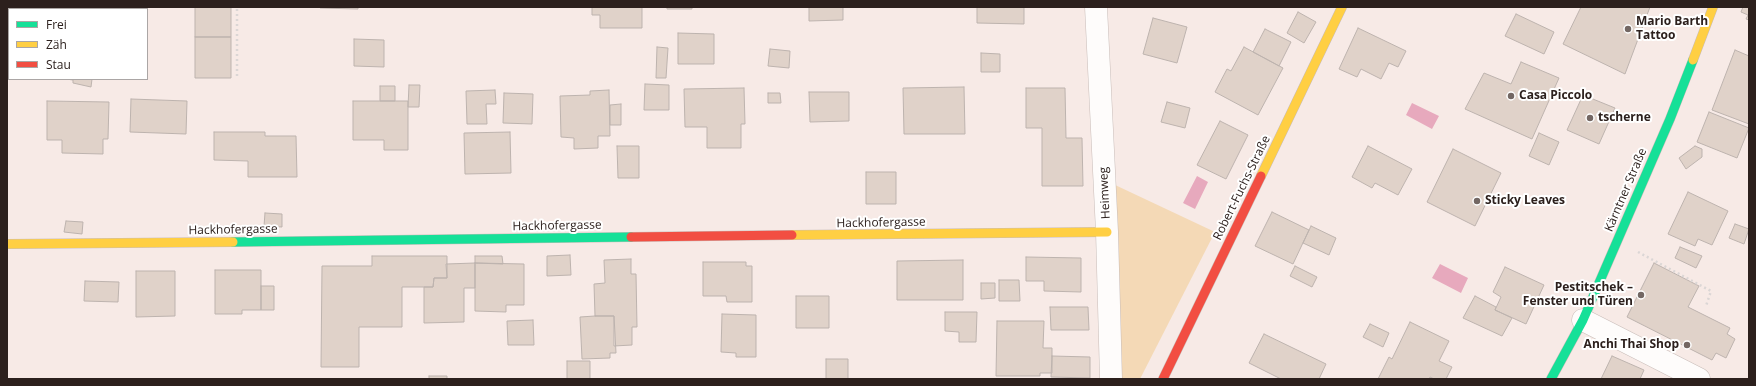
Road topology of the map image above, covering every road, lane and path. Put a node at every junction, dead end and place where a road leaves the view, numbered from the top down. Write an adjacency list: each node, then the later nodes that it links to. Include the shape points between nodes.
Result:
1 (237, 7): 5 (path)
2 (1096, 7): 6 (street, Heimweg)
3 (1342, 7): 12 (street, Robert-Fuchs-Straße)
4 (1713, 7): 10 (street, Kärntner Straße, via 1670,119)
5 (237, 76)
6 (1107, 232): 7 (street, Hackhofergasse); 11 (street, Heimweg)
7 (7, 244)
8 (1635, 251): 9 (path, via 1711,290)
9 (1706, 306)
10 (1582, 320): 13 (street, Kärntner Straße); 14 (street)
11 (1111, 379)
12 (1162, 379)
13 (1551, 379)
14 (1699, 379)

